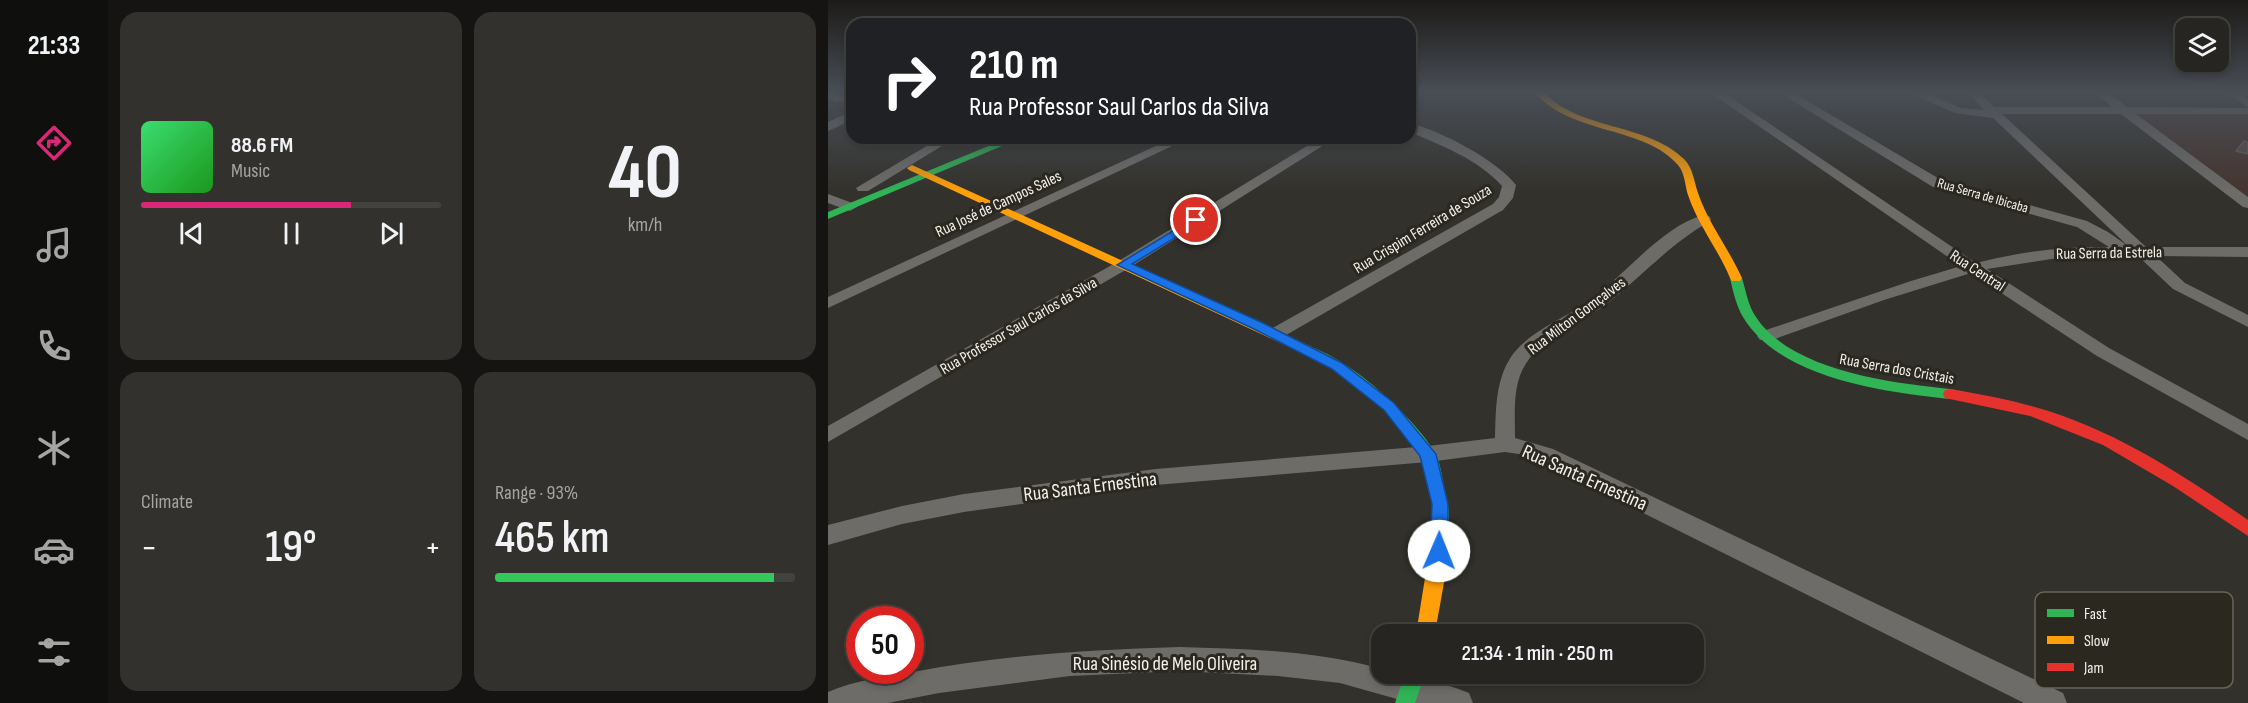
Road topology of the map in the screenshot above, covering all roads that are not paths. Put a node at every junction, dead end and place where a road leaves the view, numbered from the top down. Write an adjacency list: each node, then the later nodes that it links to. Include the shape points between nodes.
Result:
1 (1601, 126): 21 (main road, Rua Serra dos Cristais, via 1679,160 1688,172)
2 (1764, 126): 26 (street, Rua Central)
3 (1840, 126): 22 (street, Rua Serra de Ibicaba, via 1938,184 2082,225)
4 (2008, 126): 23 (street)
5 (2145, 126): 17 (street)
6 (1416, 130): 29 (street, Rua Crispim Ferreira de Souza, via 1502,176 1509,185 1506,198 1498,207)
7 (940, 144): 15 (street)
8 (942, 144): 13 (street)
9 (970, 144): 13 (main road)
10 (1002, 144): 14 (main road)
11 (1170, 144): 20 (street, Rua José de Campos Sales)
12 (1319, 144): 25 (street, Rua Professor Saul Carlos da Silva)
13 (912, 168): 14 (main road); 15 (main road)
14 (926, 176): 18 (main road); 20 (main road)
15 (863, 188): 16 (main road)
16 (830, 200): 18 (street)
17 (2248, 204)
18 (850, 207): 19 (main road)
19 (828, 216)
20 (1012, 216): 25 (main road); 27 (street, Rua José de Campos Sales)
21 (1704, 219): 30 (main road, Rua Serra dos Cristais, via 1731,265 1749,319); 33 (street, Rua Milton Gomçalves, via 1678,232 1602,300 1536,341 1519,358 1506,397)
22 (2123, 250): 23 (street, Rua Serra da Estrela); 26 (street, Rua Serra da Estrela, via 2054,252)
23 (2140, 251): 24 (street, Rua Serra da Estrela); 28 (street, via 2179,286)
24 (2248, 252)
25 (1123, 265): 29 (main road); 32 (street, Rua Professor Saul Carlos da Silva)
26 (1972, 267): 30 (street, Rua Serra da Estrela); 31 (street, Rua Central, via 2103,352)
27 (828, 303)
28 (2248, 322)
29 (1275, 334): 34 (main road, via 1337,366 1389,406)
30 (1766, 336): 35 (main road, Rua Serra dos Cristais, via 1833,374 2029,408 2061,420 2140,456)
31 (2248, 433)
32 (828, 435)
33 (1505, 444): 34 (street, Rua Santa Ernestina); 41 (street, Rua Santa Ernestina, via 1546,455)
34 (1428, 454): 36 (street, Rua Santa Ernestina, via 1039,491 902,514); 37 (main road, via 1440,516 1439,551)
35 (2248, 528)
36 (828, 535)
37 (1427, 624)
38 (1410, 689): 39 (street, Rua Sinésio de Melo Oliveira, via 1340,670 1179,658 1070,663 939,680); 40 (street, Rua Sinésio de Melo Oliveira)
39 (833, 703)
40 (1459, 703)
41 (2053, 703)

